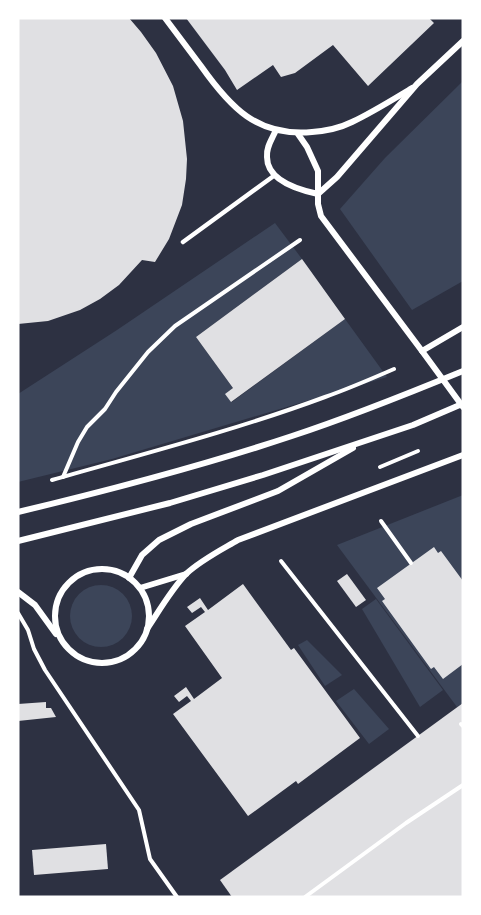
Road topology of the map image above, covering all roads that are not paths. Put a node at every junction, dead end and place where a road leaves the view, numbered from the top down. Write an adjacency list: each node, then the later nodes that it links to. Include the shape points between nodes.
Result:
1 (165, 18): 4 (street, via 220,93 252,120)
2 (463, 41): 3 (street)
3 (417, 84): 5 (street, via 350,123); 7 (street, via 338,177)
4 (276, 130): 5 (street); 6 (street, via 266,156)
5 (298, 134): 7 (street, via 318,171)
6 (275, 176): 7 (street, via 303,191); 8 (lane)
7 (318, 194): 10 (street, via 321,216)
8 (183, 242)
9 (463, 327): 10 (street)
10 (422, 351): 12 (street)
11 (463, 371): 15 (street, via 292,436 88,496)
12 (463, 405): 13 (street)
13 (365, 442): 16 (street, via 170,503); 18 (street, via 278,491 159,540 142,555)
14 (463, 455): 17 (street, via 238,540)
15 (18, 512)
16 (18, 541)
17 (186, 574): 19 (street); 21 (street)
18 (129, 578): 19 (street); 22 (street, via 99,569 70,581 55,609)
19 (140, 588): 21 (street, via 147,601)
20 (18, 592): 22 (street, via 35,605)
21 (147, 629): 22 (street, via 129,655 99,664 70,652)
22 (60, 639)

